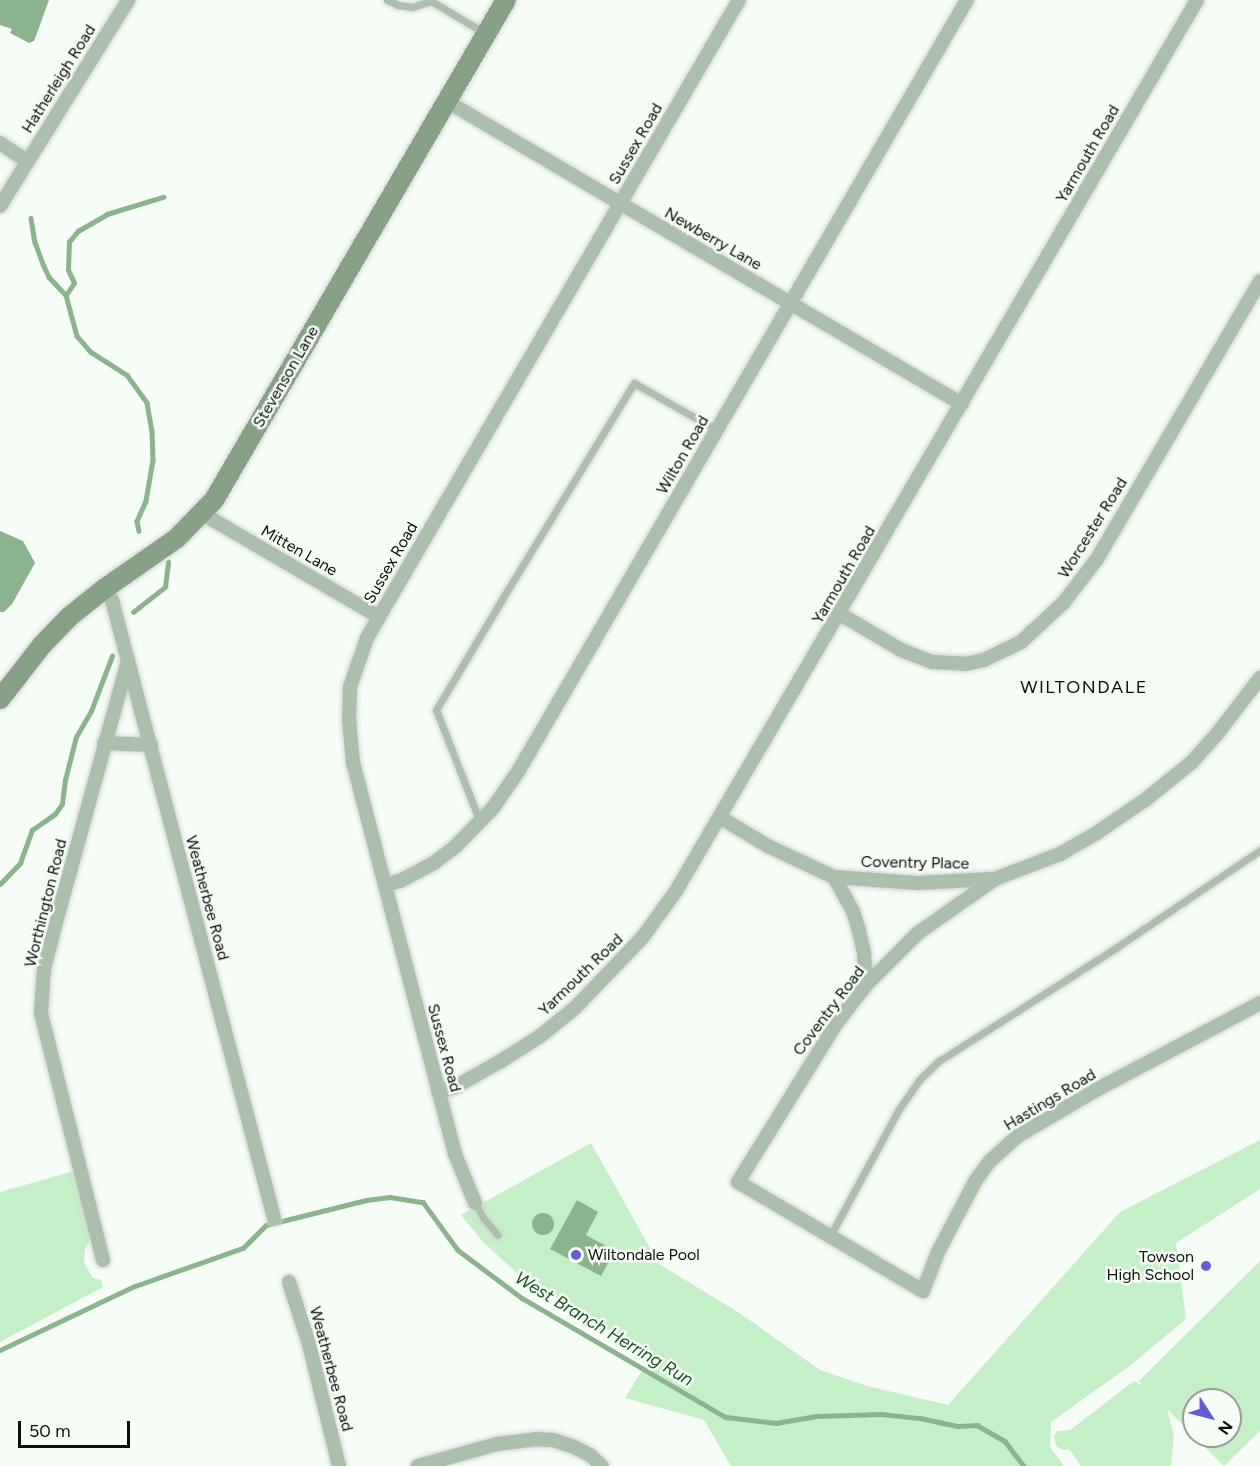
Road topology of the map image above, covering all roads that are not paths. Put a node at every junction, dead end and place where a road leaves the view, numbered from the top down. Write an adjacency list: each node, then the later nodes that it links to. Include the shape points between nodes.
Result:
1 (128, 0): 11 (street, Hatherleigh Road)
2 (387, 0): 7 (lane, via 412,7)
3 (506, 0): 8 (street, Stevenson Lane)
4 (739, 0): 12 (street, Sussex Road)
5 (967, 0): 15 (street, Wilton Road)
6 (1197, 0): 16 (street, Yarmouth Road)
7 (431, 1): 8 (lane)
8 (487, 34): 9 (street, Stevenson Lane)
9 (448, 102): 12 (street, Newberry Lane); 18 (street, Stevenson Lane)
10 (0, 143): 11 (street)
11 (27, 161): 13 (street, Hatherleigh Road)
12 (621, 203): 15 (street, Newberry Lane); 21 (street, Sussex Road)
13 (0, 206)
14 (1260, 281): 20 (street, Worcester Road, via 1097,559 1064,603 1021,642 984,660 966,664 933,662 901,650)
15 (791, 303): 16 (street, Newberry Lane); 17 (street, Wilton Road)
16 (962, 404): 20 (street, Yarmouth Road)
17 (717, 430): 28 (street, Wilton Road, via 519,770); 28 (lane, via 634,383 501,600 436,710)
18 (203, 514): 19 (street, Stevenson Lane, via 171,543); 21 (street, Mitten Lane)
19 (104, 589): 22 (street, Weatherbee Road, via 112,600); 24 (street, Stevenson Lane, via 55,630)
20 (840, 614): 27 (street, Yarmouth Road)
21 (379, 617): 32 (street, Sussex Road, via 353,678 349,719 353,763)
22 (128, 661): 25 (street, Worthington Road); 26 (street, Weatherbee Road)
23 (1260, 678): 31 (street, Coventry Road, via 1192,762 1144,800 1060,854)
24 (0, 699)
25 (104, 743): 26 (street); 40 (street, Worthington Road, via 47,958 41,1013)
26 (151, 745): 37 (street, Weatherbee Road)
27 (721, 818): 30 (street, Coventry Place, via 768,846); 35 (street, Yarmouth Road, via 642,938 582,1000 539,1037 455,1086)
28 (480, 822): 32 (street, Wilton Road, via 435,862)
29 (1260, 850): 39 (lane, via 932,1068 899,1108)
30 (834, 877): 31 (street, Coventry Place, via 917,883); 33 (street, via 859,931)
31 (995, 879): 33 (street, Coventry Road, via 918,933)
32 (385, 885): 35 (street, Sussex Road)
33 (866, 985): 39 (street, Coventry Road, via 803,1074 738,1182)
34 (1260, 1003): 42 (street, Hastings Road, via 1018,1136 976,1180 938,1252)
35 (438, 1091): 36 (street, Sussex Road, via 455,1154)
36 (476, 1203): 38 (lane)
37 (274, 1218)
38 (498, 1235)
39 (830, 1236): 42 (street, Coventry Road)
40 (103, 1260)
41 (290, 1282): 43 (street, Weatherbee Road)
42 (923, 1291)
43 (339, 1466)
44 (418, 1466): 45 (street, via 497,1444 535,1439 572,1446)
45 (602, 1466)

